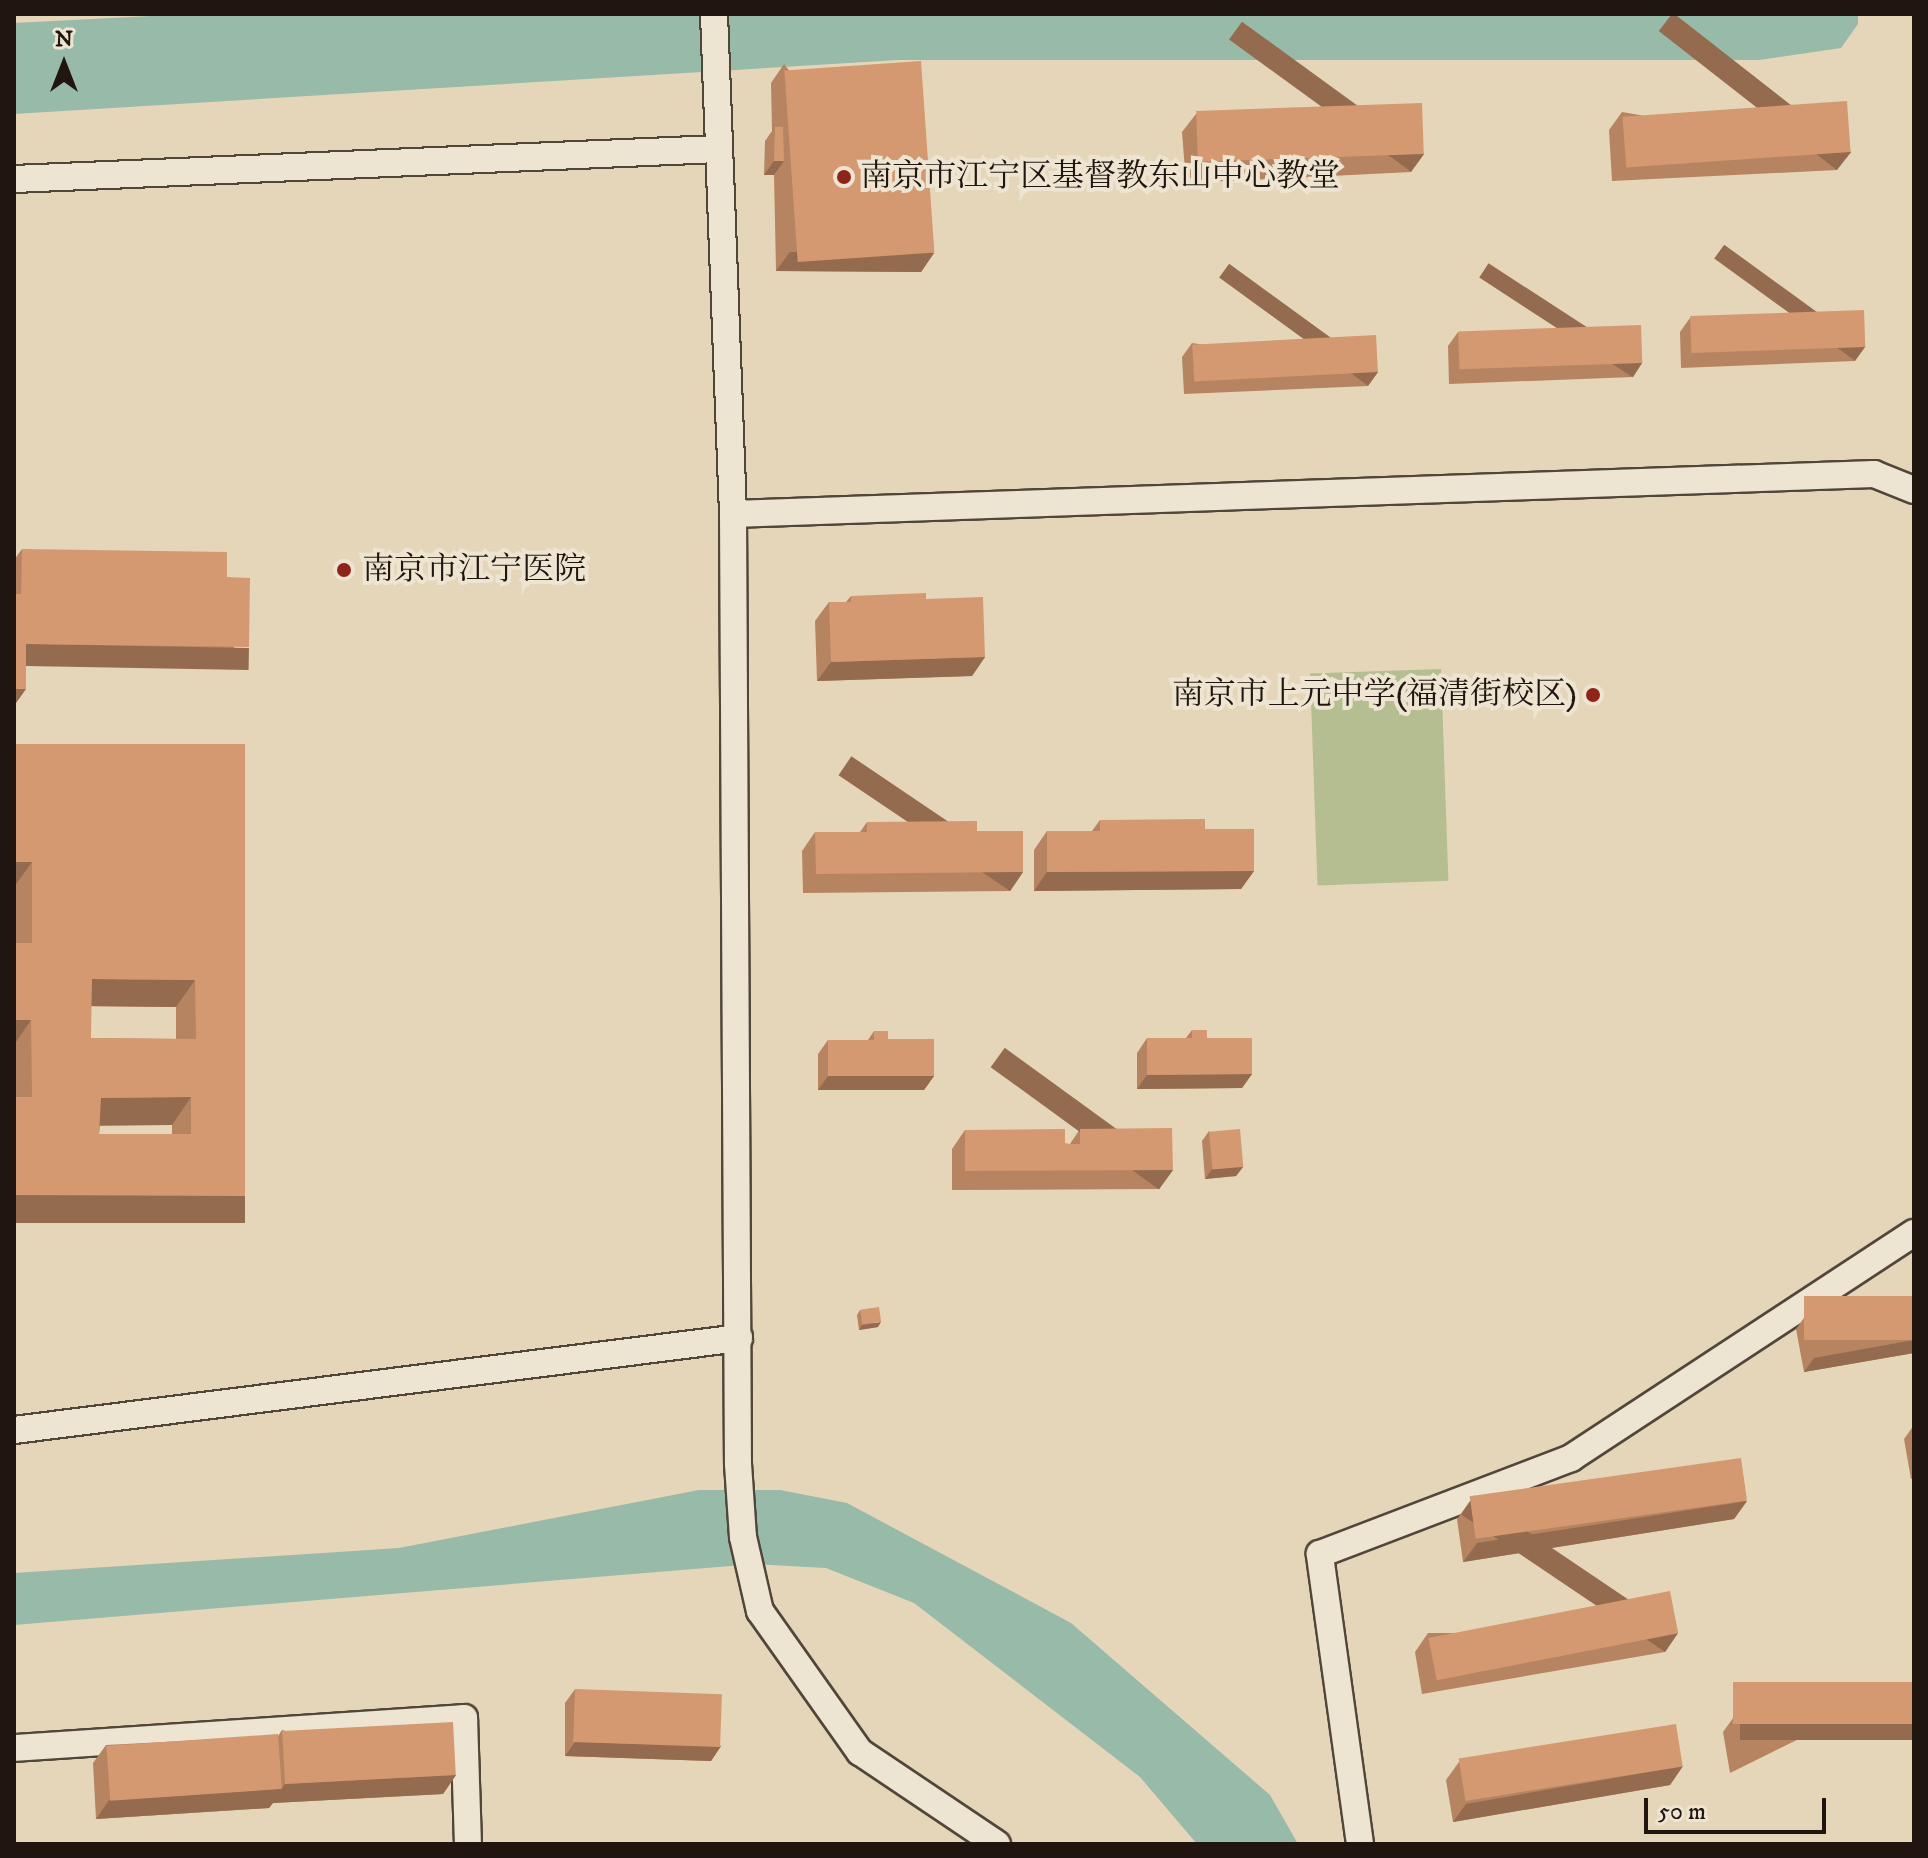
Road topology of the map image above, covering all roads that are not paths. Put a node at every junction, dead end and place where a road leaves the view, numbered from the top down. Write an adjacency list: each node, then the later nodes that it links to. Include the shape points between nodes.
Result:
1 (714, 14): 2 (street)
2 (718, 149): 3 (street); 5 (street)
3 (14, 179)
4 (1914, 490): 5 (street, via 1874,474)
5 (733, 514): 7 (street)
6 (1914, 1233): 12 (street, via 1571,1458 1320,1554)
7 (739, 1338): 8 (street); 11 (street, via 743,1537 760,1611 860,1752)
8 (14, 1430)
9 (14, 1748): 10 (street, via 464,1718)
10 (468, 1844)
11 (997, 1844)
12 (1360, 1844)

